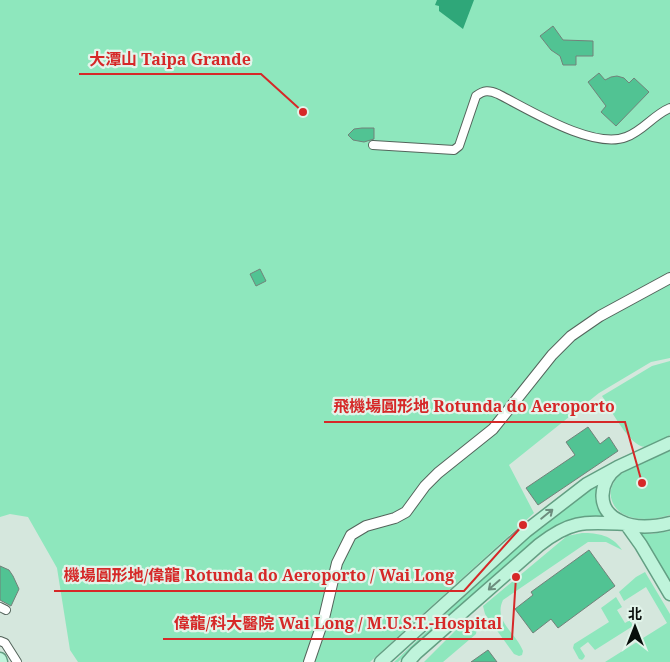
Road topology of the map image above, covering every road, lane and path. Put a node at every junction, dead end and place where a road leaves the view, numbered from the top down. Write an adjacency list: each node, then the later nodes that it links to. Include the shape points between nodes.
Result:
1 (670, 108): 2 (street, via 657,114 634,134 610,140 572,131 487,91 476,96 459,146 454,150)
2 (373, 145)
3 (670, 278): 13 (street, via 600,316 571,336 493,429 438,473 406,512 366,526 351,535 337,563)
4 (670, 442): 5 (main road)
5 (618, 467): 7 (main road, via 606,480 602,498 610,515); 14 (main road, one-way to 5, via 526,531 587,484)
6 (670, 523): 7 (main road)
7 (626, 524): 8 (main road); 11 (main road, one-way to 11, via 579,523 560,530)
8 (670, 594)
9 (0, 641): 10 (street, via 4,641)
10 (4, 646): 12 (street)
11 (410, 659)
12 (17, 662)
13 (309, 662)
14 (383, 662)

